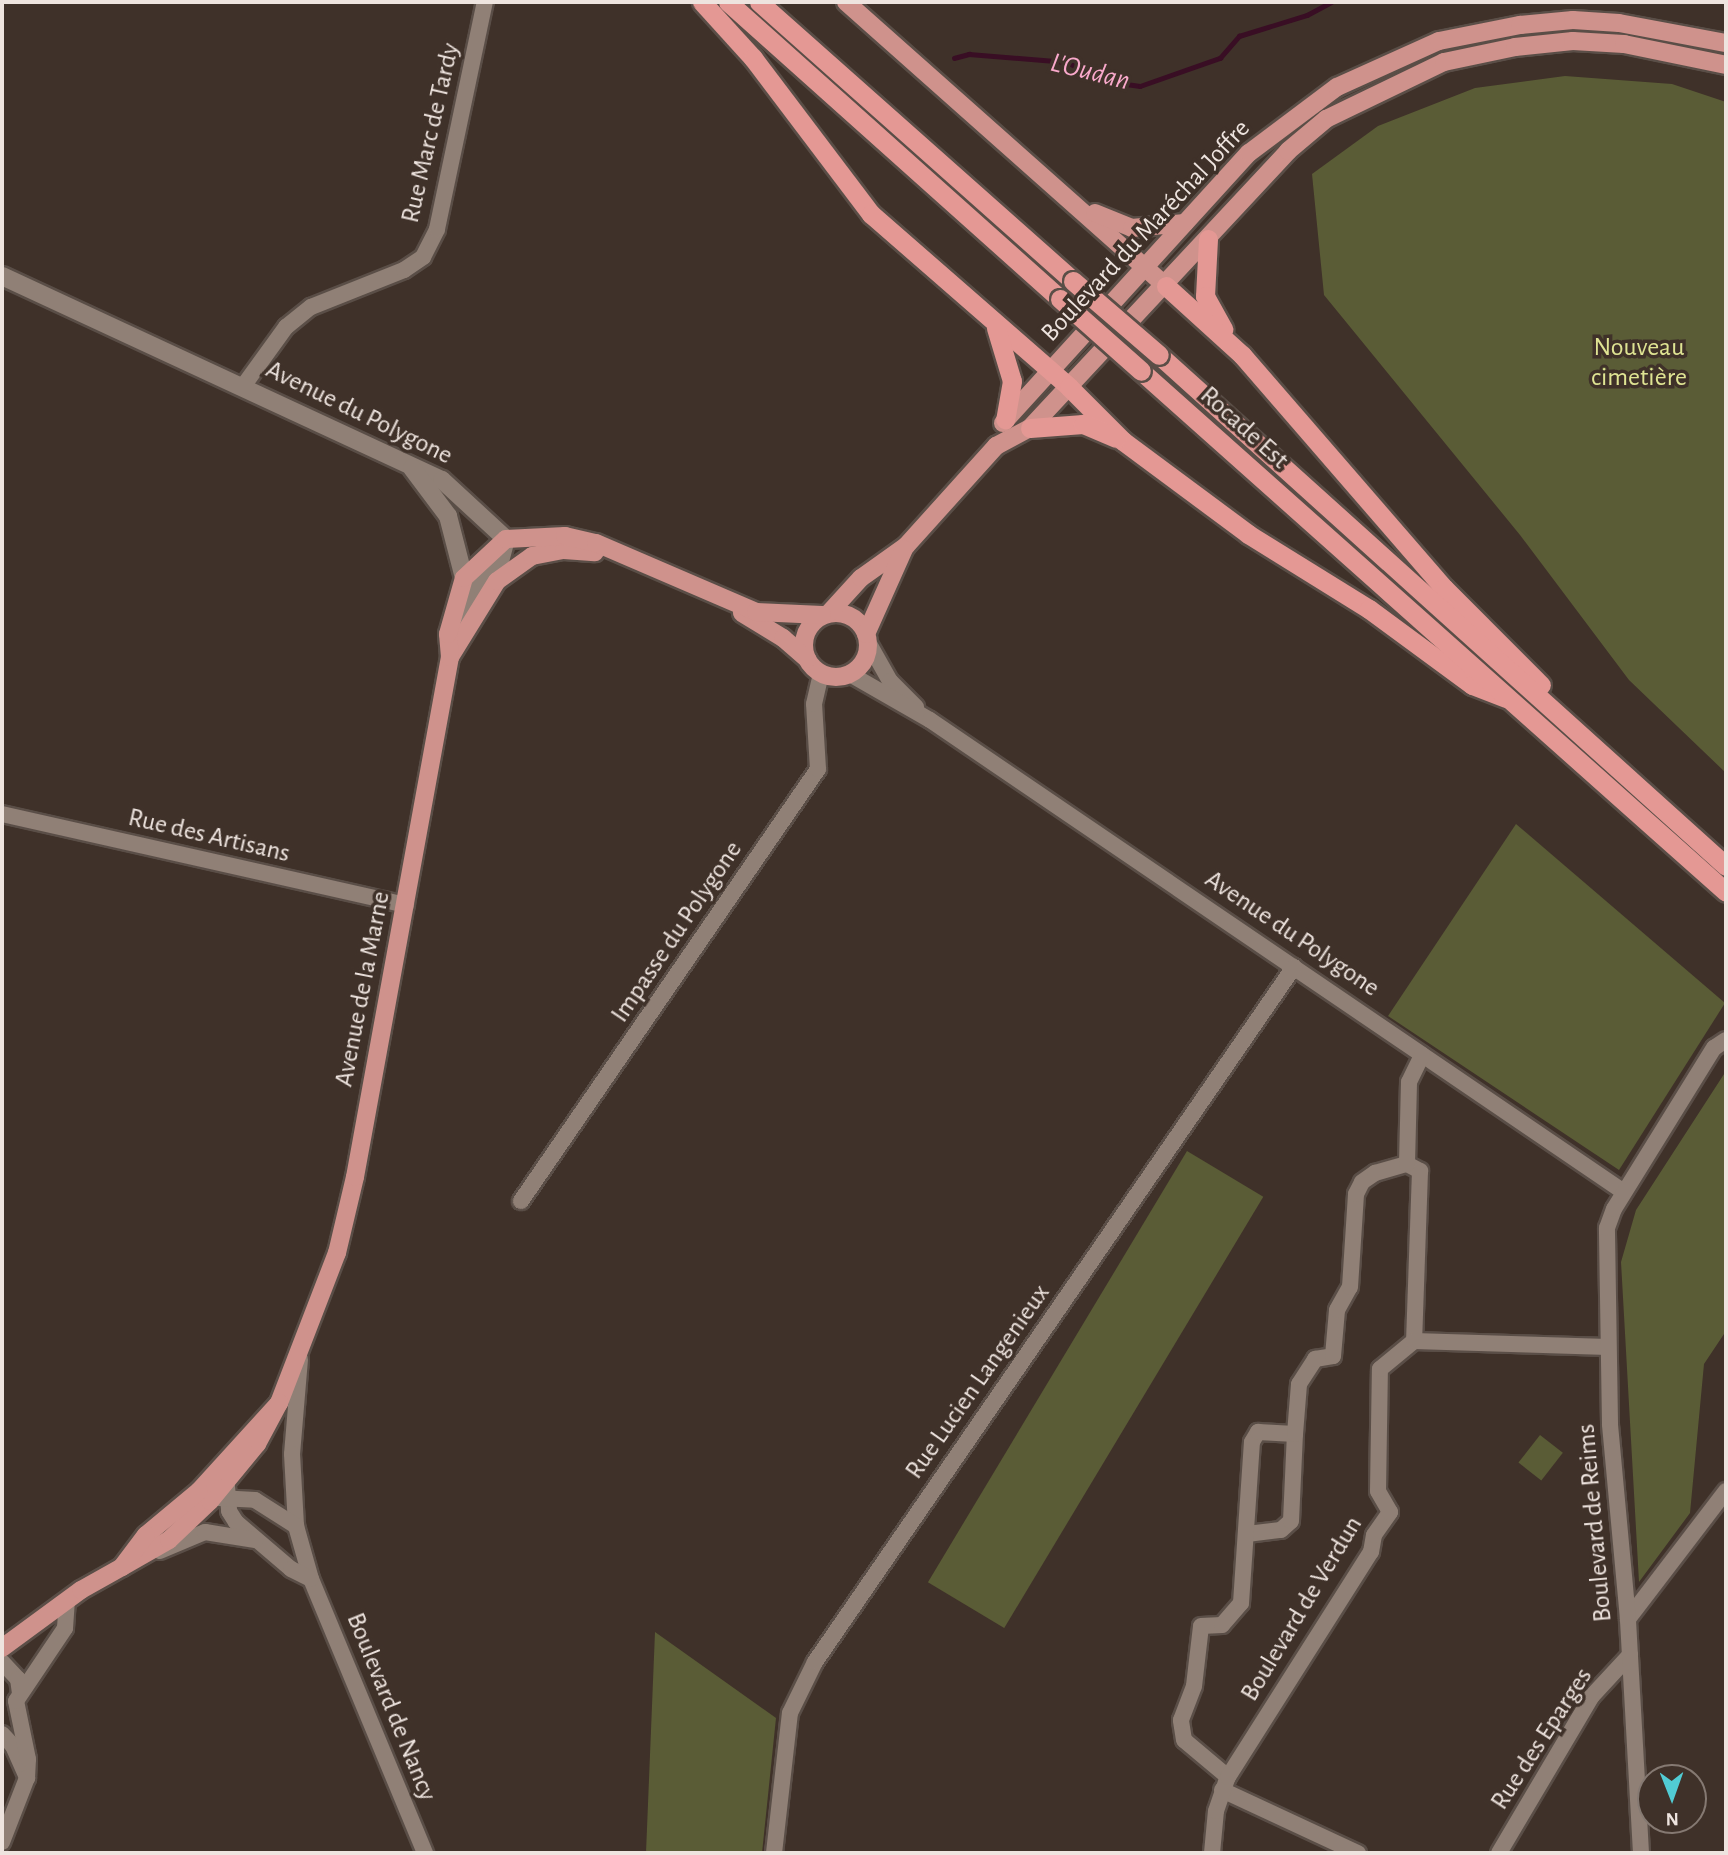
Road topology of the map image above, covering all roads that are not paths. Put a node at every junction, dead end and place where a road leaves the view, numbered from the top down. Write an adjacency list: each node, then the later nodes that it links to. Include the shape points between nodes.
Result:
1 (485, 2): 17 (street, Rue Marc de Tardy, via 437,229 423,257 404,270 311,307 286,327)
2 (702, 2): 14 (highway, via 753,58 871,214)
3 (728, 2): 35 (highway, Rocade Est, bridge)
4 (759, 2): 37 (highway, Rocade Est, bridge, via 1159,355)
5 (846, 2): 8 (main road)
6 (1726, 43): 9 (main road, Boulevard du Maréchal Joffre, via 1665,29 1573,20 1484,30 1439,41 1338,87 1297,114 1249,153)
7 (1726, 65): 10 (main road, Boulevard du Maréchal Joffre, via 1651,48 1573,41 1444,62 1353,103 1301,138)
8 (1011, 147): 9 (main road, via 1104,220 1132,228); 11 (main road)
9 (1185, 223): 11 (main road, Boulevard du Maréchal Joffre)
10 (1208, 239): 13 (main road, Boulevard du Maréchal Joffre); 15 (highway, via 1205,296)
11 (1144, 266): 13 (main road); 16 (main road, Boulevard du Maréchal Joffre)
12 (2, 276): 17 (street, Avenue du Polygone)
13 (1166, 286): 15 (highway); 18 (main road, Boulevard du Maréchal Joffre)
14 (994, 323): 16 (highway); 19 (highway, via 1012,381)
15 (1242, 355): 37 (highway, via 1444,588 1556,700)
16 (1052, 371): 18 (highway); 19 (main road, Boulevard du Maréchal Joffre)
17 (244, 385): 23 (street, Avenue du Polygone)
18 (1069, 387): 20 (main road, Boulevard du Maréchal Joffre); 21 (highway)
19 (1004, 419): 22 (main road, Boulevard du Maréchal Joffre)
20 (1030, 428): 21 (highway, via 1083,424); 22 (main road, Boulevard du Maréchal Joffre)
21 (1124, 441): 35 (highway, via 1248,534 1369,609 1472,685)
22 (996, 446): 25 (main road, Boulevard du Maréchal Joffre)
23 (406, 460): 24 (street, Avenue du Polygone, via 442,480); 27 (street, via 448,516)
24 (506, 539): 26 (main road, via 565,536 596,543); 27 (main road); 31 (street, via 500,561 469,600)
25 (906, 546): 29 (main road, Boulevard du Maréchal Joffre, via 861,578); 30 (main road, Boulevard du Maréchal Joffre)
26 (620, 556): 28 (main road); 31 (main road, via 564,550 532,556 497,581)
27 (464, 578): 31 (main road, Avenue de la Marne, via 448,634)
28 (724, 602): 29 (main road, via 779,616); 32 (main road, via 783,638)
29 (826, 614): 30 (main road, via 854,618); 32 (main road, via 804,637)
30 (867, 638): 34 (main road, via 862,663); 36 (street, Avenue du Polygone, via 890,681)
31 (450, 657): 41 (main road, Avenue de la Marne)
32 (807, 659): 33 (main road)
33 (821, 674): 34 (main road); 47 (street, Impasse du Polygone, via 814,704 818,769)
34 (849, 674): 36 (street, Avenue du Polygone)
35 (1506, 698): 40 (highway, Rocade Est)
36 (930, 720): 42 (street, Avenue du Polygone)
37 (1566, 724): 39 (highway, Rocade Est)
38 (2, 814): 41 (street, Rue des Artisans)
39 (1726, 866)
40 (1726, 892)
41 (406, 905): 50 (main road, Avenue de la Marne, via 337,1253)
42 (1294, 967): 44 (street, Avenue du Polygone); 73 (street, Rue Lucien Langenieux, via 815,1662 790,1713)
43 (1726, 1040): 46 (street, Boulevard de Reims, via 1714,1048)
44 (1422, 1055): 45 (street, via 1409,1082); 46 (street, Avenue du Polygone)
45 (1407, 1164): 48 (street, via 1420,1171); 52 (street, via 1375,1174 1362,1182 1356,1194 1350,1287 1337,1310 1333,1356 1315,1359 1299,1384)
46 (1624, 1192): 49 (street, Boulevard de Reims, via 1607,1228)
47 (522, 1201)
48 (1413, 1341): 49 (street); 70 (street, Boulevard de Verdun, via 1380,1370 1378,1491 1390,1512 1374,1535 1371,1552)
49 (1608, 1347): 63 (street, Boulevard de Reims)
50 (300, 1359): 51 (main road, Avenue de la Marne); 57 (street, Boulevard de Nancy, via 292,1454)
51 (279, 1403): 53 (main road, Avenue de la Marne); 55 (main road, Avenue de la Marne, via 257,1444)
52 (1295, 1434): 58 (street, via 1291,1521 1281,1530); 58 (street, via 1258,1432 1252,1442)
53 (225, 1460): 55 (street); 56 (main road, Avenue de la Marne)
54 (1726, 1491): 63 (street)
55 (221, 1493): 56 (street); 57 (street, via 256,1500); 59 (street, via 229,1511); 60 (main road, Avenue de la Marne, via 169,1540)
56 (177, 1511): 60 (main road, Avenue de la Marne, via 146,1535)
57 (296, 1526): 61 (street, Boulevard de Nancy)
58 (1247, 1534): 70 (street, via 1241,1603 1222,1625 1201,1626 1194,1686 1181,1720 1184,1740)
59 (254, 1540): 60 (street, via 205,1532); 61 (street)
60 (122, 1567): 62 (main road, Avenue de la Marne)
61 (311, 1579): 72 (street, Boulevard de Nancy)
62 (66, 1601): 64 (main road, Avenue de la Marne); 67 (street, via 65,1628)
63 (1628, 1619): 65 (street, Boulevard de Reims)
64 (2, 1648)
65 (1630, 1655): 76 (street, Rue des Eparges, via 1592,1696); 77 (street, Boulevard de Reims)
66 (2, 1662): 67 (street, via 18,1679)
67 (20, 1693): 69 (street, via 16,1701 28,1759)
68 (2, 1734): 69 (street, via 13,1746)
69 (27, 1778): 71 (street)
70 (1225, 1784): 74 (street, Boulevard de Verdun); 75 (street)
71 (2, 1842)
72 (425, 1853)
73 (774, 1853)
74 (1212, 1853)
75 (1358, 1853)
76 (1499, 1853)
77 (1641, 1853)

